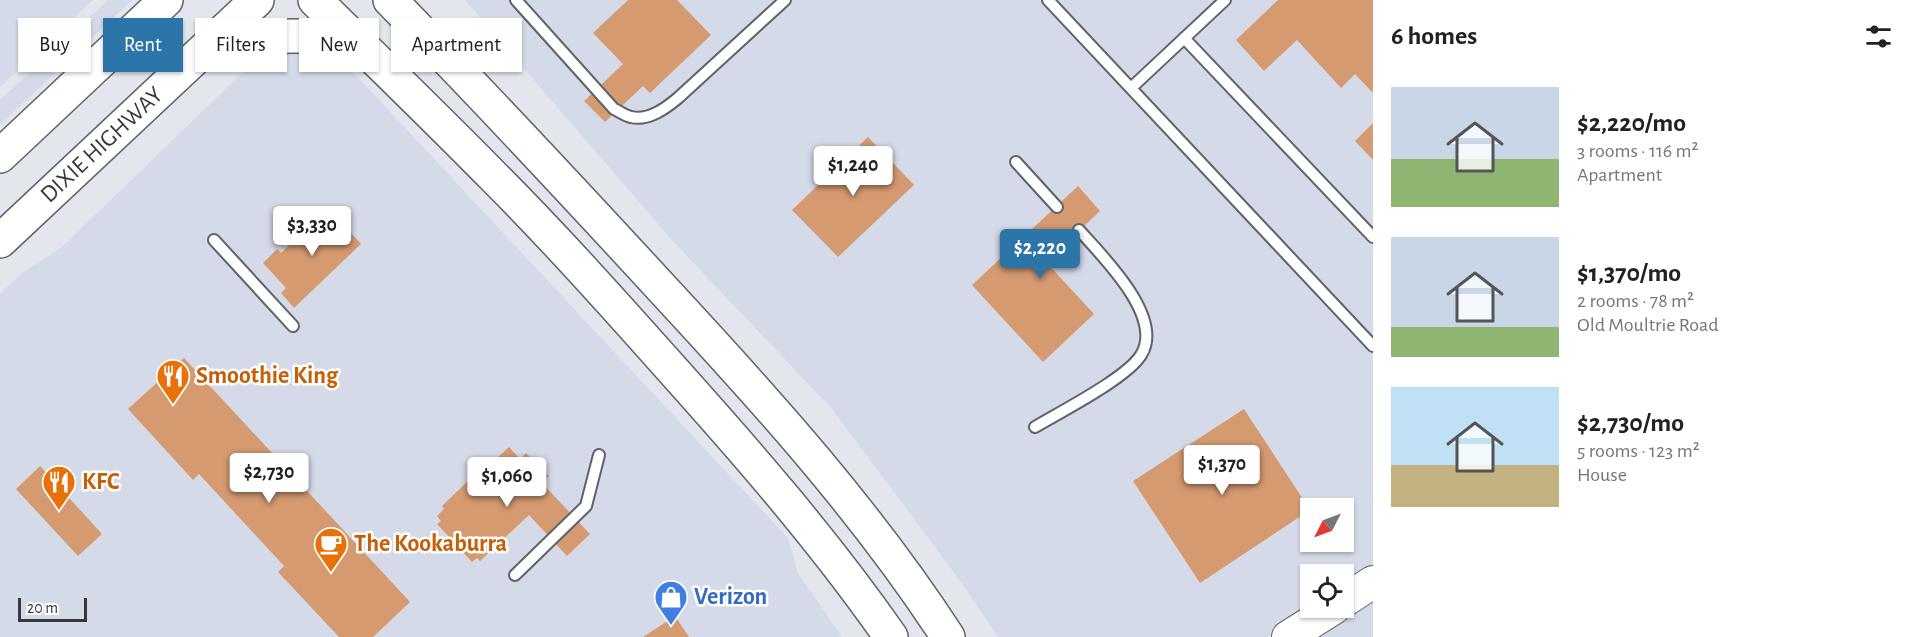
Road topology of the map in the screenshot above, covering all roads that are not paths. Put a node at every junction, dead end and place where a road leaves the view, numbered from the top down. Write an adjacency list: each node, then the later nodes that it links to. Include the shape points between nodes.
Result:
1 (166, 0): 15 (main road)
2 (257, 0): 9 (main road, DIXIE HIGHWAY)
3 (315, 0): 13 (main road)
4 (516, 0): 5 (lane, via 614,109 632,118 662,110 678,98)
5 (785, 0)
6 (1048, 0): 14 (lane)
7 (1225, 0): 11 (lane)
8 (398, 4): 24 (main road)
9 (238, 18)
10 (287, 36): 13 (main road, via 330,40)
11 (1184, 38): 14 (lane); 19 (lane)
12 (195, 59): 21 (main road, DIXIE HIGHWAY)
13 (381, 66): 25 (main road, via 493,175)
14 (1131, 88): 23 (lane)
15 (0, 156)
16 (1016, 162): 17 (lane)
17 (1057, 207)
18 (1079, 230): 26 (lane, via 1122,277 1141,311 1148,338 1141,355 1117,377)
19 (1373, 237)
20 (214, 240): 22 (lane)
21 (0, 241)
22 (292, 326)
23 (1373, 345)
24 (718, 348): 25 (main road); 33 (main road, via 874,532)
25 (682, 381): 32 (main road, via 802,518)
26 (1035, 427)
27 (599, 455): 28 (lane, via 586,506)
28 (515, 575)
29 (1373, 582): 30 (main road)
30 (1354, 594)
31 (1318, 618): 34 (main road)
32 (891, 637)
33 (948, 637)
34 (1288, 637)

